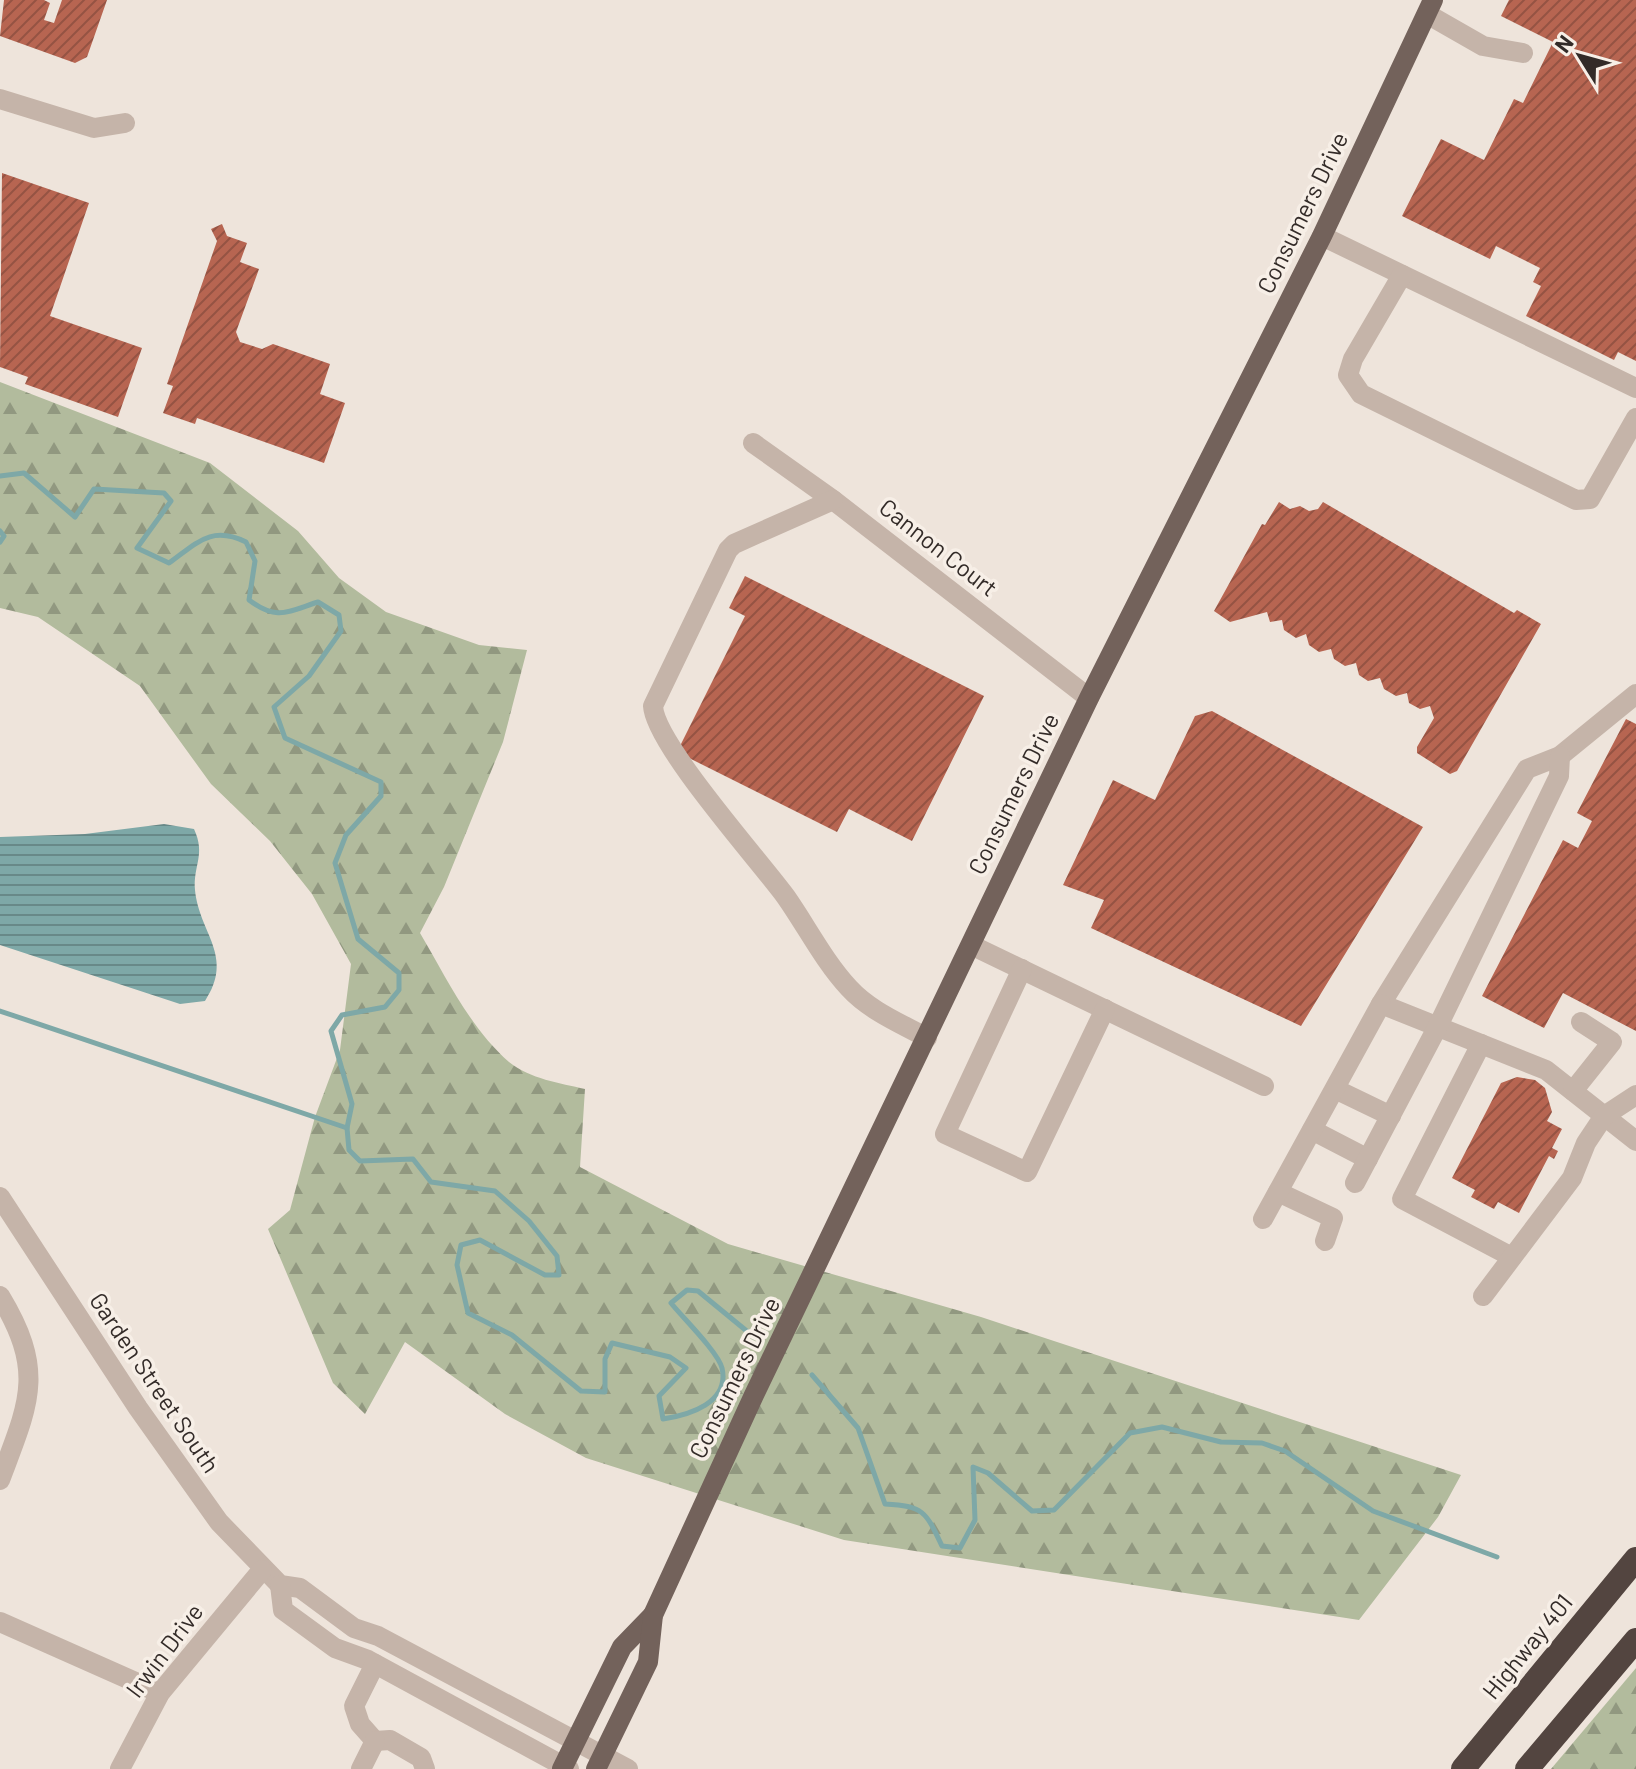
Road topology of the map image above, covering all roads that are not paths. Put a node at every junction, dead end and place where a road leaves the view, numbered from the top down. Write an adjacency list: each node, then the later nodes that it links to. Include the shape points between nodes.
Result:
1 (1430, 7): 2 (street, via 1483,46); 5 (main road, Consumers Drive)
2 (1523, 53)
3 (0, 99): 4 (street, via 94,128)
4 (125, 123)
5 (1322, 236): 6 (street); 12 (main road, Consumers Drive)
6 (1402, 275): 7 (street); 8 (street, via 1353,359 1348,375 1361,394 1576,500 1590,499)
7 (1636, 388)
8 (1636, 418)
9 (753, 443): 10 (street, Cannon Court)
10 (833, 500): 12 (street, Cannon Court); 20 (street, via 728,550 653,706 654,714 673,750 786,898 835,973 870,1007)
11 (1636, 694): 13 (street)
12 (1089, 698): 14 (main road, Consumers Drive)
13 (1560, 756): 16 (street, via 1527,769); 19 (street, via 1559,776)
14 (971, 945): 15 (street); 20 (main road, Consumers Drive)
15 (1022, 969): 17 (street); 17 (street, via 945,1134 1027,1172)
16 (1381, 1004): 19 (street); 23 (street)
17 (1105, 1009): 22 (street)
18 (1581, 1022): 24 (street, via 1612,1042)
19 (1438, 1026): 21 (street); 26 (street)
20 (927, 1038): 43 (main road, Consumers Drive)
21 (1481, 1044): 24 (street, via 1546,1070); 36 (street, via 1402,1199)
22 (1264, 1086)
23 (1335, 1089): 26 (street); 28 (street)
24 (1573, 1091): 27 (street)
25 (1636, 1095): 27 (street)
26 (1391, 1116): 30 (street)
27 (1604, 1116): 29 (street); 36 (street, via 1572,1178)
28 (1312, 1130): 30 (street); 32 (street)
29 (1636, 1141)
30 (1368, 1159): 31 (street)
31 (1355, 1183)
32 (1278, 1192): 34 (street); 35 (street, via 1333,1218)
33 (0, 1197): 41 (street, Garden Street South, via 187,1480)
34 (1263, 1219)
35 (1325, 1241)
36 (1512, 1257): 38 (street)
37 (0, 1296): 39 (street, via 18,1326 31,1366 26,1411)
38 (1483, 1296)
39 (0, 1480)
40 (1636, 1559): 56 (highway, Highway 401)
41 (262, 1570): 42 (street, Garden Street South); 47 (street, Irwin Drive)
42 (280, 1585): 46 (street, Garden Street South, via 283,1610 335,1648); 49 (street, Garden Street South, via 300,1588 354,1628)
43 (653, 1615): 49 (main road, Consumers Drive, via 622,1647); 50 (main road, Consumers Drive, via 648,1662)
44 (0, 1622): 47 (street)
45 (1636, 1640): 57 (highway)
46 (375, 1664): 48 (street, via 354,1706 360,1724); 51 (street, Garden Street South)
47 (160, 1693): 52 (street, Irwin Drive)
48 (375, 1741): 53 (street); 54 (street, via 390,1740 421,1758)
49 (576, 1741): 50 (street, Garden Street South); 51 (main road, Consumers Drive)
50 (599, 1762): 55 (street, Garden Street South)
51 (565, 1768)
52 (120, 1769)
53 (361, 1769)
54 (425, 1769)
55 (628, 1769)
56 (1463, 1769)
57 (1527, 1769)

